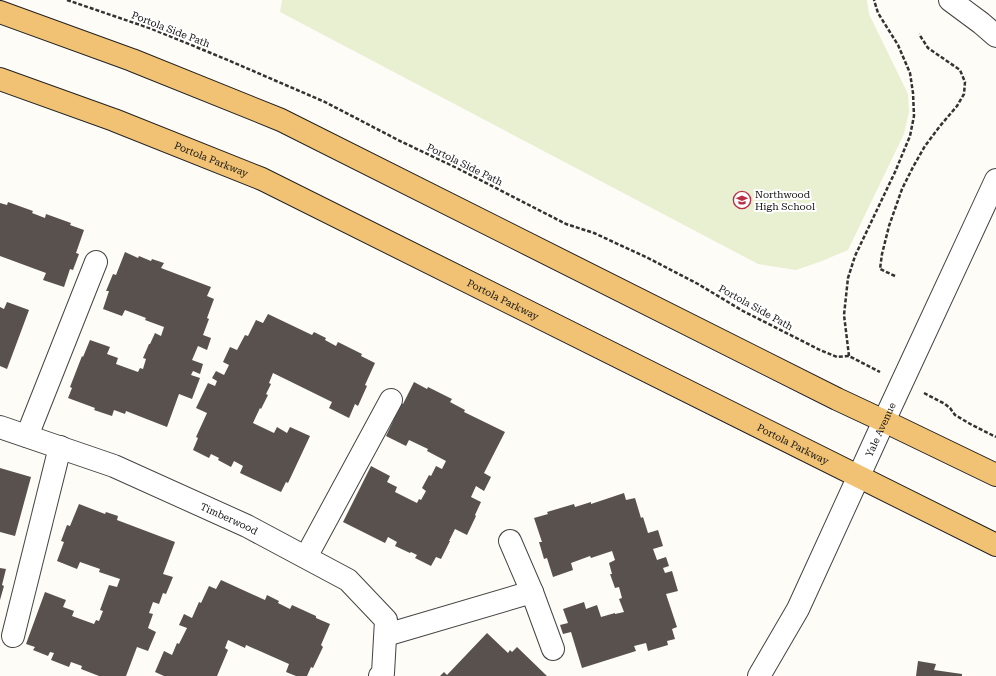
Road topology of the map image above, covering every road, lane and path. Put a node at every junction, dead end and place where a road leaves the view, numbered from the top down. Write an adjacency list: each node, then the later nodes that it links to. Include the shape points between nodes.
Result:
1 (67, 0): 2 (path, Portola Side Path, via 152,29 325,102 566,224 594,233 648,258 743,311 837,357 849,356 844,315 848,278 855,256 895,172 910,136 914,116 910,73 898,46 878,14)
2 (874, 0)
3 (950, 0): 6 (street)
4 (0, 12): 13 (main road, via 132,60 281,120)
5 (919, 34): 10 (path, via 928,48 960,70 965,82 964,94 926,146 902,189 889,226 880,269)
6 (996, 36)
7 (0, 79): 19 (main road, Portola Parkway, via 114,120 262,179)
8 (996, 180): 13 (street, Yale Avenue)
9 (96, 262): 15 (street)
10 (895, 276)
11 (391, 400): 22 (street)
12 (950, 408): 16 (path, via 955,415)
13 (884, 421): 18 (main road); 19 (street, Yale Avenue)
14 (0, 427): 15 (street, Timberwood)
15 (27, 436): 17 (street, Timberwood)
16 (996, 437)
17 (60, 447): 22 (street, Timberwood, via 121,469 247,526); 25 (street)
18 (996, 475)
19 (858, 477): 21 (main road, Portola Parkway); 28 (street, Yale Avenue, via 798,608)
20 (510, 540): 23 (street)
21 (996, 545)
22 (306, 557): 24 (street, Timberwood, via 348,580 386,620)
23 (532, 592): 24 (street); 26 (street)
24 (386, 635): 27 (street, Timberwood, via 383,672)
25 (13, 636)
26 (553, 649)
27 (380, 676)
28 (759, 676)

